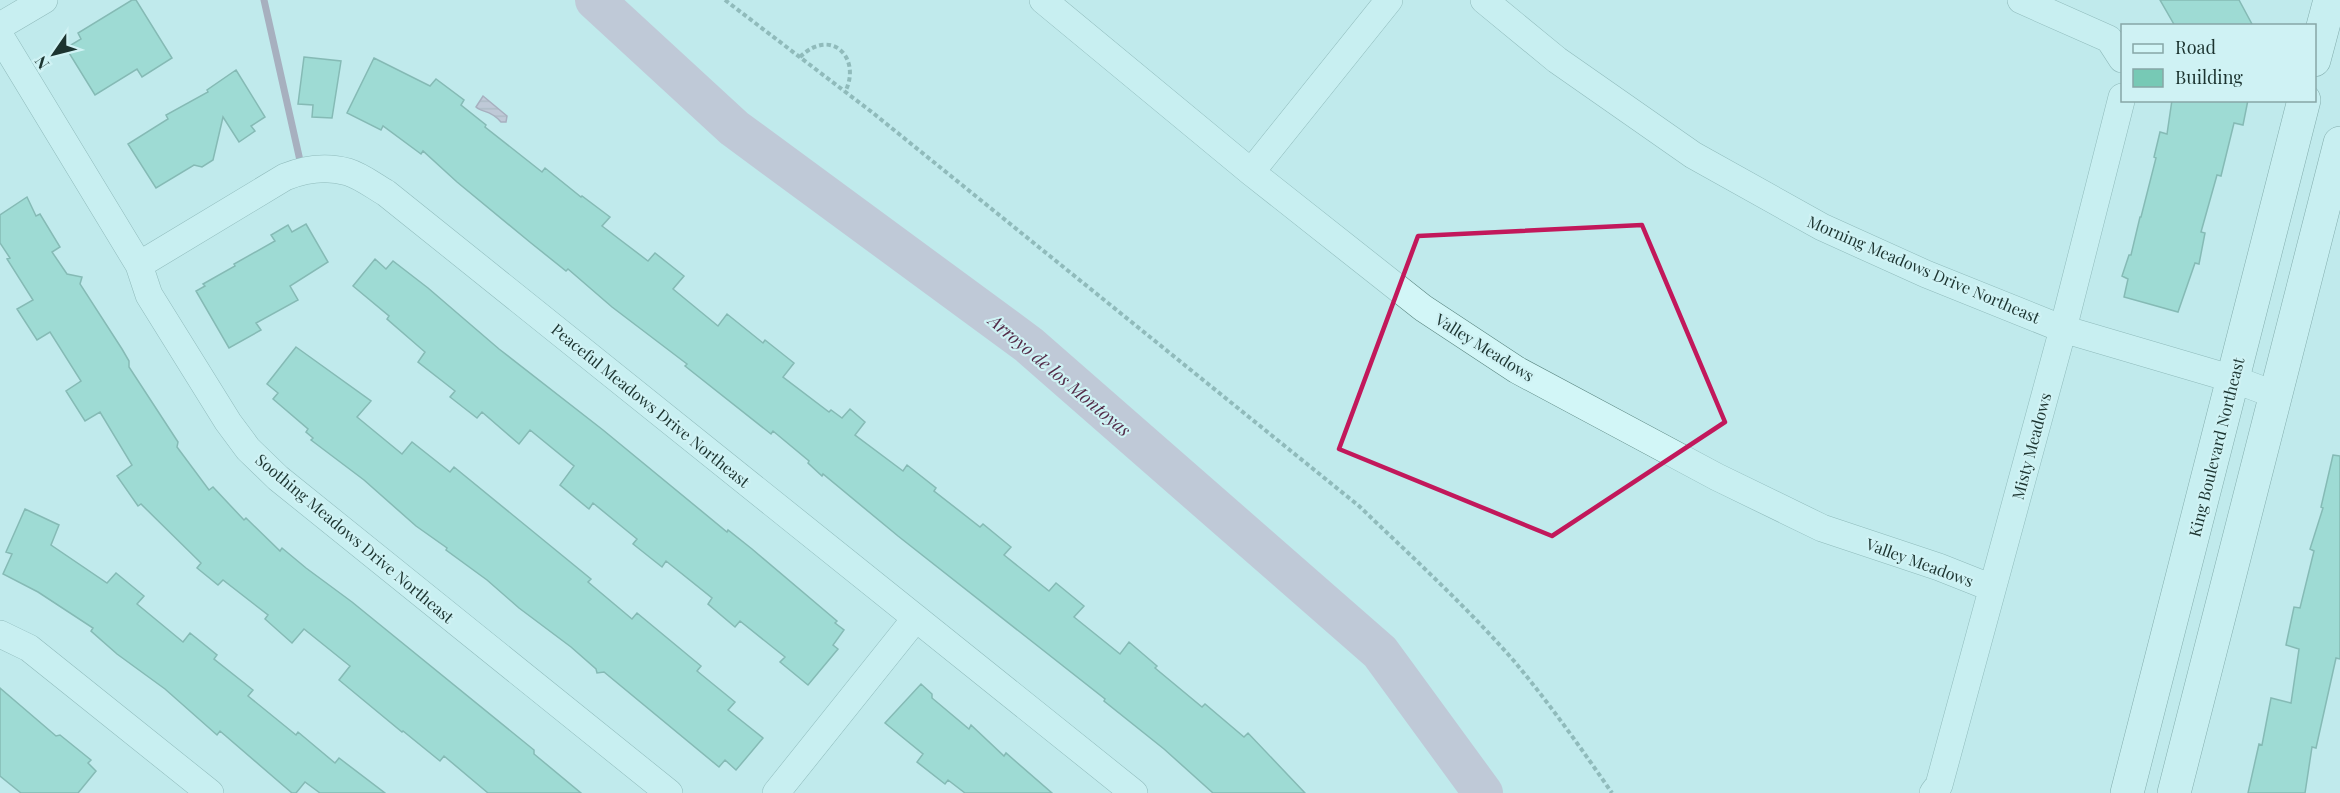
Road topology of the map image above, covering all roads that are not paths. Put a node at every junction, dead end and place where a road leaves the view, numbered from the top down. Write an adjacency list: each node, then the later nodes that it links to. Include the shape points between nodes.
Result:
1 (44, 0): 7 (street)
2 (1043, 0): 14 (street, Valley Meadows)
3 (1389, 0): 14 (street)
4 (1484, 0): 16 (street, Morning Meadows Drive Northeast, via 1557,60 1693,155 1822,227)
5 (2021, 0): 10 (street, via 2109,39)
6 (2330, 0): 9 (street)
7 (0, 26)
8 (0, 36): 15 (street, Soothing Meadows Drive Northeast)
9 (2316, 52)
10 (2121, 57)
11 (2121, 101): 16 (street, Misty Meadows)
12 (2303, 102): 17 (street, King Boulevard Northeast)
13 (2340, 143): 18 (street)
14 (1251, 172): 19 (street, Valley Meadows, via 1423,308 1517,370 1717,477 1822,528)
15 (139, 266): 20 (street, Peaceful Meadows Drive Northeast, via 285,177 302,170 348,172 386,193); 23 (street, Soothing Meadows Drive Northeast, via 149,295 248,449 278,478)
16 (2063, 329): 17 (street, Morning Meadows Drive Northeast); 19 (street, Misty Meadows)
17 (2233, 379): 18 (street, Morning Meadows Drive Northeast); 27 (street, King Boulevard Northeast)
18 (2276, 395): 28 (street)
19 (1992, 588): 26 (street, Misty Meadows, via 1939,785)
20 (916, 618): 24 (street); 25 (street, Peaceful Meadows Drive Northeast)
21 (0, 634): 22 (street, via 29,648)
22 (210, 793)
23 (669, 793)
24 (776, 793)
25 (1134, 793)
26 (1933, 793)
27 (2127, 793)
28 (2174, 793)

